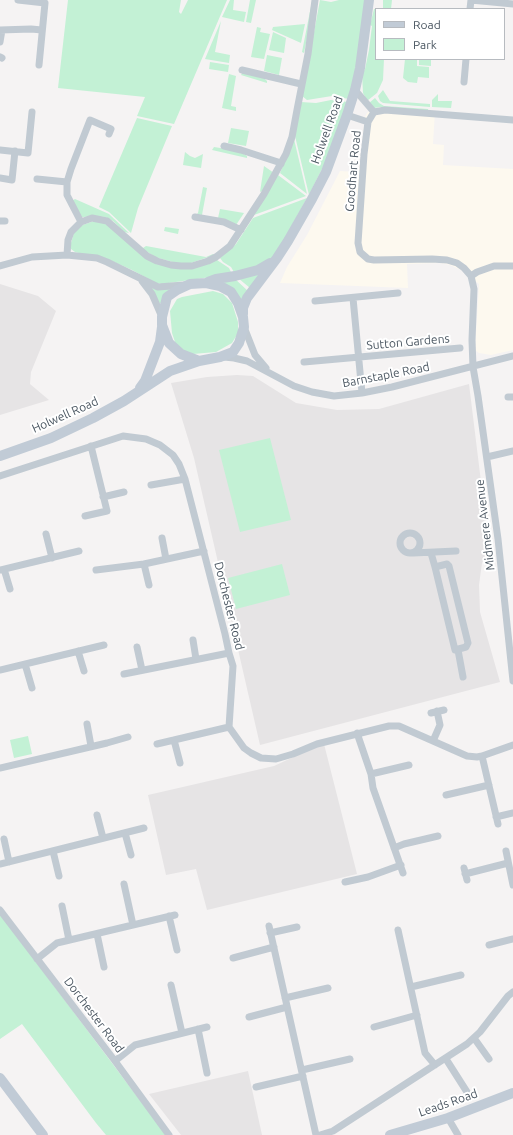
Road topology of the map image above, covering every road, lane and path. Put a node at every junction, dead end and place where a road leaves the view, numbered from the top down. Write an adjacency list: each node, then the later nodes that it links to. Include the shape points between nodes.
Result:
1 (18, 0): 7 (street, via 45,3)
2 (315, 0): 13 (street)
3 (370, 0): 14 (street, Holwell Road)
4 (471, 0): 5 (street)
5 (513, 4)
6 (1, 30): 7 (street); 8 (street)
7 (42, 30): 10 (street)
8 (0, 42)
9 (466, 60): 12 (street)
10 (39, 65)
11 (242, 70): 13 (street)
12 (464, 82)
13 (302, 84): 24 (street, via 292,137)
14 (355, 90): 16 (street); 17 (street, Holwell Road)
15 (32, 112): 23 (street, via 28,153)
16 (374, 112): 18 (street, via 385,110); 19 (street, Goodhart Road)
17 (347, 115): 19 (street); 32 (street, Holwell Road, via 326,172)
18 (513, 120)
19 (368, 122): 35 (street, Goodhart Road, via 358,243 360,252 368,259 374,260 447,260 461,265)
20 (109, 134): 27 (street, via 111,128 90,120)
21 (224, 146): 24 (street)
22 (0, 150): 23 (street)
23 (15, 151): 25 (street, via 12,180)
24 (281, 164): 30 (street)
25 (0, 178)
26 (37, 179): 27 (street)
27 (67, 182): 29 (street, via 67,195)
28 (195, 217): 30 (street, via 224,222)
29 (80, 222): 30 (street, via 92,218 107,221 147,256 181,266 192,266 216,257 230,246); 31 (street, via 68,240)
30 (241, 230)
31 (68, 255): 33 (street, via 32,257); 36 (street, via 97,258)
32 (277, 258): 37 (street, Holwell Road, via 258,270); 43 (street, Holwell Road, via 247,298)
33 (0, 266)
34 (513, 266): 35 (street, via 494,266)
35 (471, 276): 50 (street, via 474,289)
36 (140, 278): 38 (street, via 158,287); 42 (street, via 152,294)
37 (206, 283): 38 (street); 43 (street, via 231,292 238,303)
38 (190, 284): 42 (street, via 167,297)
39 (398, 294): 40 (street)
40 (353, 298): 41 (street); 47 (street, Sutton Gardens)
41 (315, 301)
42 (162, 321): 48 (street, via 169,343 181,354); 52 (street, Holwell Road, via 160,342)
43 (244, 322): 46 (street, via 239,343 233,352); 51 (street, Barnstaple Road, via 255,355)
44 (460, 348): 47 (street, Sutton Gardens)
45 (513, 356): 50 (street, Barnstaple Road)
46 (220, 357): 48 (street); 51 (street, Barnstaple Road, via 247,360)
47 (358, 357): 49 (street, Sutton Gardens); 53 (street, Sutton Gardens)
48 (199, 361): 52 (street, Holwell Road, via 170,371)
49 (304, 362)
50 (473, 367): 53 (street, Barnstaple Road); 57 (street, Midmere Avenue)
51 (267, 370): 53 (street, Barnstaple Road, via 294,386 312,392 334,396)
52 (138, 392): 56 (street, Holwell Road, via 51,438)
53 (362, 393)
54 (91, 446): 58 (street, Dorchester Road); 59 (street, Dorchester Road, via 123,436 146,439 173,455); 62 (street)
55 (513, 451): 57 (street)
56 (0, 456)
57 (487, 457): 92 (street, Midmere Avenue)
58 (0, 476)
59 (186, 479): 60 (street); 68 (street, Dorchester Road)
60 (151, 485)
61 (124, 492): 62 (street)
62 (103, 497): 63 (street, via 107,512)
63 (85, 516)
64 (46, 534): 71 (street)
65 (162, 538): 72 (street)
66 (456, 551): 70 (street)
67 (79, 552): 71 (street)
68 (204, 552): 72 (street); 84 (street, Dorchester Road)
69 (413, 553): 70 (street)
70 (431, 553): 74 (street)
71 (52, 558): 75 (street)
72 (166, 559): 73 (street)
73 (144, 564): 76 (street); 77 (street)
74 (435, 567): 82 (street, via 455,650); 82 (street, via 446,564 449,566 468,643 466,647)
75 (2, 569): 78 (street)
76 (96, 570)
77 (149, 585)
78 (10, 589)
79 (193, 640): 85 (street)
80 (104, 645): 83 (street)
81 (137, 647): 88 (street)
82 (458, 650): 91 (street)
83 (78, 651): 86 (street); 89 (street)
84 (228, 653): 85 (street); 96 (street, Dorchester Road, via 233,666)
85 (196, 659): 88 (street)
86 (25, 664): 87 (street); 93 (street)
87 (0, 670)
88 (142, 670): 90 (street)
89 (84, 671)
90 (124, 674)
91 (463, 677)
92 (513, 681)
93 (32, 688)
94 (437, 711): 100 (street, via 440,725)
95 (87, 724): 103 (street)
96 (229, 726): 97 (street, via 244,748 267,759 276,759); 99 (street)
97 (357, 733): 100 (street, via 399,726); 108 (street)
98 (128, 737): 103 (street)
99 (174, 740): 101 (street); 105 (street)
100 (433, 741): 104 (street, via 467,756)
101 (157, 744)
102 (513, 745): 104 (street)
103 (91, 746): 107 (street)
104 (482, 756): 109 (street)
105 (180, 763)
106 (409, 765): 108 (street)
107 (0, 768)
108 (371, 774): 118 (street)
109 (489, 785): 110 (street); 111 (street, via 497,820)
110 (446, 796)
111 (513, 813)
112 (96, 815): 116 (street)
113 (144, 828): 114 (street)
114 (125, 833): 116 (street); 121 (street)
115 (438, 836): 118 (street)
116 (103, 838): 119 (street)
117 (4, 839): 122 (street)
118 (394, 848): 125 (street)
119 (53, 851): 122 (street); 128 (street)
120 (506, 851): 123 (street)
121 (130, 855)
122 (9, 862): 124 (street)
123 (508, 863): 127 (street); 131 (street)
124 (0, 864)
125 (401, 865): 126 (street); 129 (street)
126 (403, 873)
127 (465, 874)
128 (59, 876)
129 (345, 882)
130 (124, 884): 134 (street)
131 (513, 884)
132 (62, 906): 139 (street)
133 (0, 910): 144 (street, Dorchester Road)
134 (133, 925): 137 (street); 142 (street, via 172,915)
135 (297, 927): 141 (street, via 270,930)
136 (398, 930): 148 (street)
137 (97, 934): 139 (street); 145 (street)
138 (513, 939): 140 (street)
139 (69, 940): 144 (street, via 57,943)
140 (489, 945)
141 (274, 947): 143 (street); 151 (street)
142 (177, 950)
143 (233, 958)
144 (37, 959): 163 (street, Dorchester Road)
145 (104, 967)
146 (461, 975): 148 (street)
147 (171, 985): 158 (street)
148 (411, 987): 153 (street)
149 (328, 988): 151 (street)
150 (513, 992): 159 (street)
151 (285, 998): 152 (street)
152 (287, 1007): 154 (street); 166 (street)
153 (417, 1015): 156 (street); 164 (street, via 426,1052)
154 (249, 1017)
155 (207, 1027): 157 (street)
156 (374, 1027)
157 (198, 1030): 158 (street); 165 (street)
158 (182, 1034): 163 (street, via 135,1045)
159 (474, 1038): 160 (street); 162 (street)
160 (489, 1058)
161 (350, 1059): 166 (street)
162 (446, 1059): 164 (street); 169 (street)
163 (115, 1061): 173 (street, Dorchester Road)
164 (435, 1066): 175 (street, via 333,1131)
165 (207, 1073)
166 (302, 1073): 168 (street); 174 (street)
167 (0, 1078): 172 (street)
168 (256, 1088)
169 (467, 1092)
170 (513, 1093): 171 (street, Leads Road)
171 (448, 1118): 176 (street, Leads Road); 177 (street)
172 (43, 1135)
173 (169, 1135)
174 (316, 1135)
175 (320, 1135)
176 (390, 1135)
177 (458, 1135)

